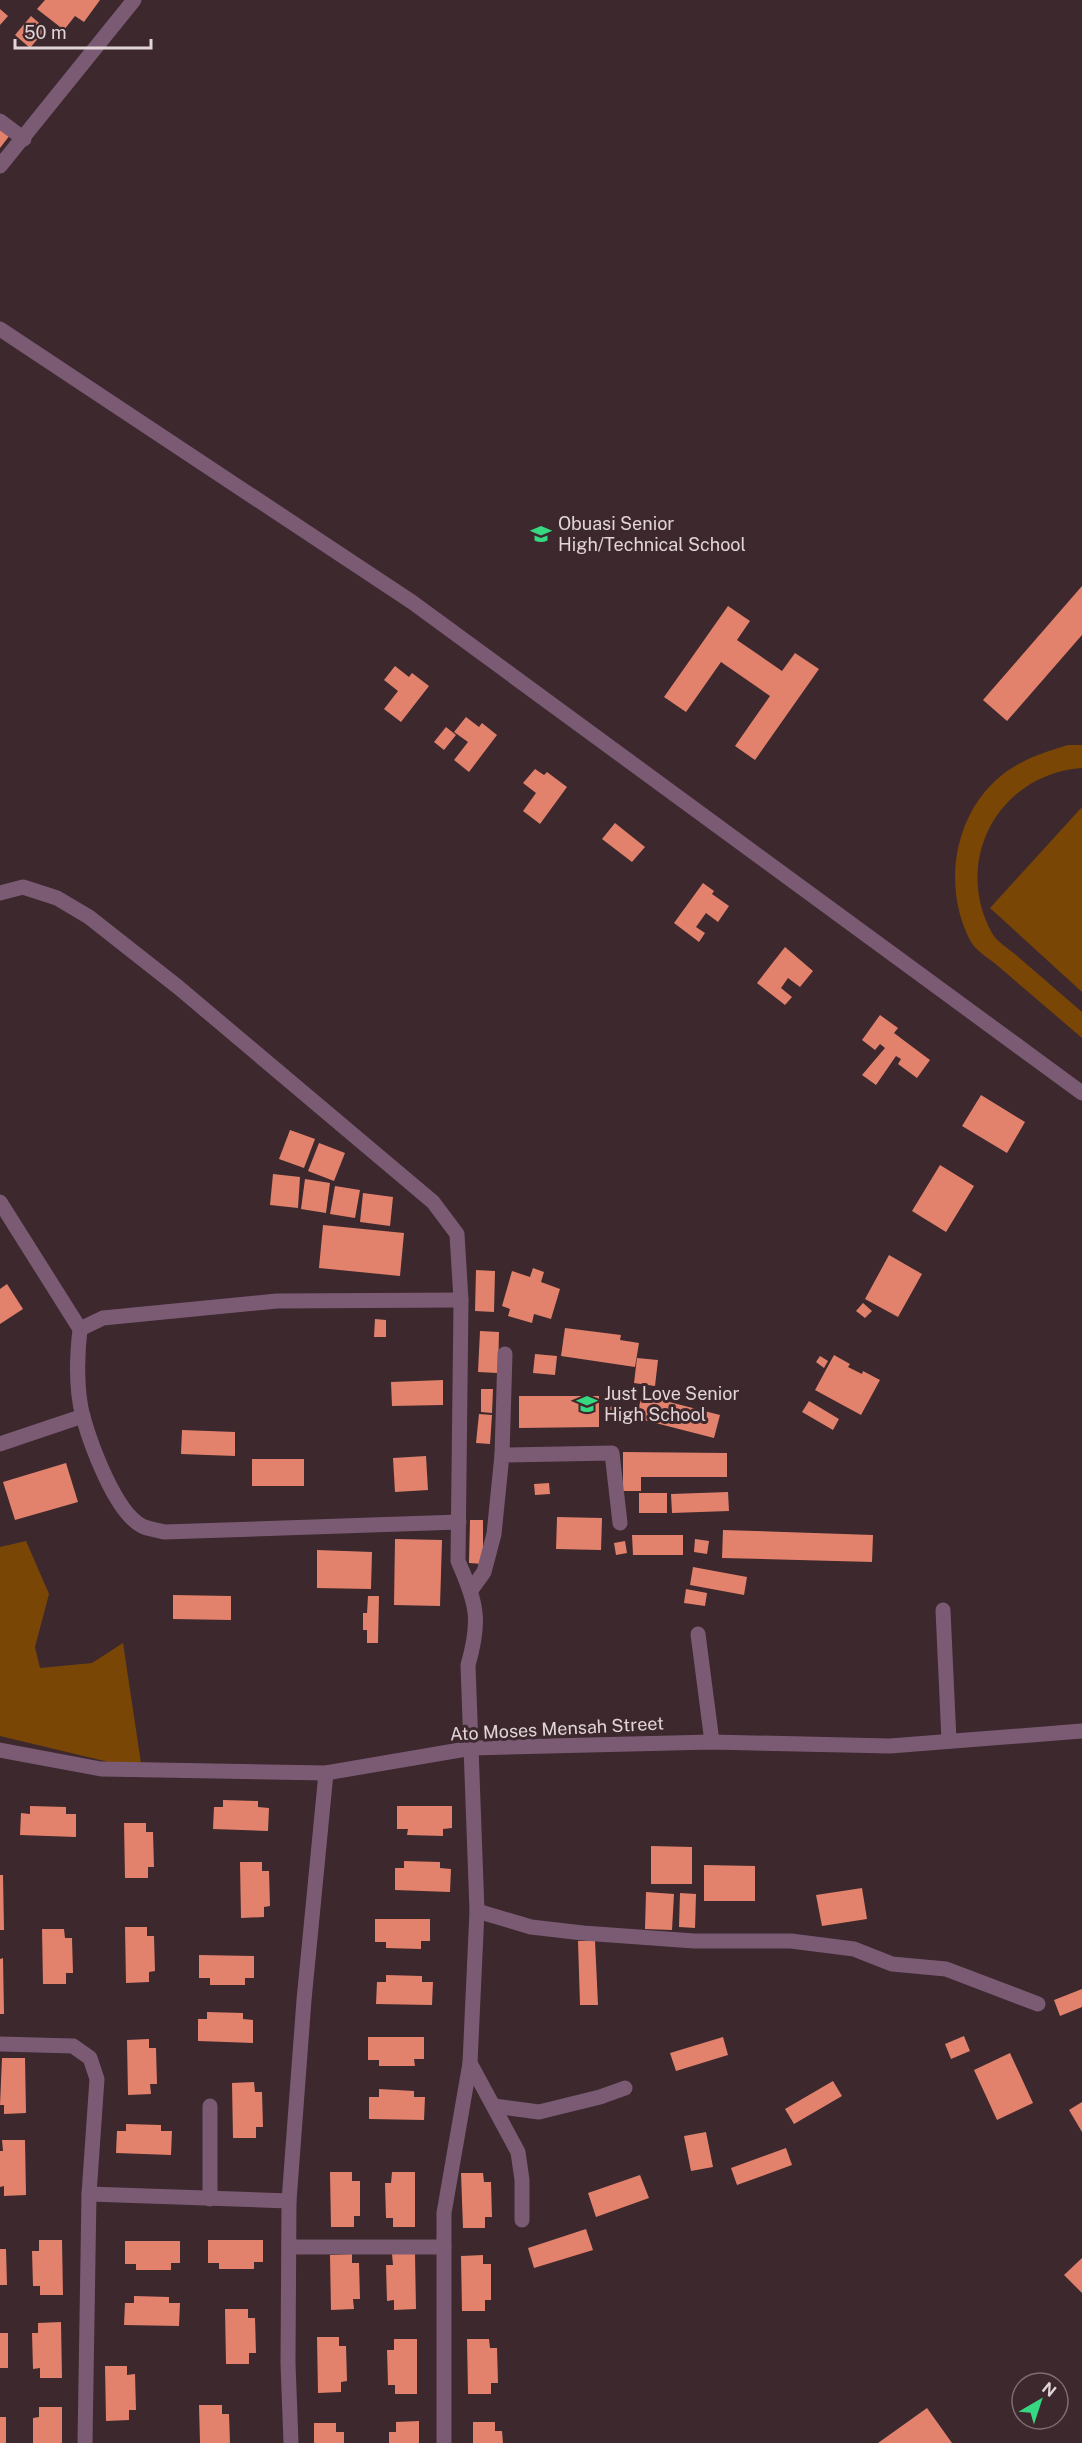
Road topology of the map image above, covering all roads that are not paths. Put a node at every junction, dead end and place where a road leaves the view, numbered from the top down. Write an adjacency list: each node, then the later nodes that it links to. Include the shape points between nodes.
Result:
1 (134, 0): 3 (street)
2 (0, 121): 3 (street)
3 (24, 139): 4 (street)
4 (0, 166)
5 (0, 329): 7 (street, via 412,602)
6 (0, 893): 9 (street, via 23,887 57,898 88,917 178,987 433,1202 457,1234)
7 (1082, 1093)
8 (0, 1202): 10 (street)
9 (461, 1300): 10 (street, via 277,1301 102,1318); 15 (street)
10 (80, 1329): 12 (street, via 77,1353)
11 (505, 1354): 14 (street)
12 (83, 1416): 13 (street); 15 (street, via 102,1468 124,1510 141,1525 164,1532)
13 (0, 1444)
14 (502, 1455): 16 (street, via 612,1453); 17 (street, via 494,1534 484,1572)
15 (459, 1522): 17 (street, via 458,1561)
16 (620, 1523)
17 (471, 1590): 23 (street, via 477,1617 468,1665)
18 (943, 1610): 21 (street)
19 (698, 1634): 22 (street)
20 (1082, 1731): 21 (street, Ato Moses Mensah Street)
21 (949, 1741): 22 (street, Ato Moses Mensah Street, via 890,1746)
22 (712, 1742): 23 (street, Ato Moses Mensah Street)
23 (472, 1748): 25 (street, Ato Moses Mensah Street); 26 (street)
24 (0, 1750): 25 (street, Ato Moses Mensah Street, via 101,1769)
25 (326, 1773): 35 (street)
26 (477, 1911): 27 (street, via 531,1927 583,1933 694,1941 790,1941 854,1949 892,1964 946,1969); 29 (street)
27 (1038, 2004)
28 (0, 2044): 33 (street, via 73,2046 90,2058 97,2079)
29 (470, 2063): 32 (street); 38 (street, via 444,2213)
30 (625, 2088): 32 (street, via 539,2112)
31 (210, 2106): 34 (street)
32 (494, 2106): 36 (street, via 518,2152)
33 (89, 2194): 34 (street); 39 (street)
34 (210, 2199): 35 (street)
35 (289, 2201): 37 (street)
36 (522, 2220)
37 (289, 2247): 38 (street); 40 (street)
38 (444, 2247): 41 (street)
39 (85, 2443)
40 (291, 2443)
41 (444, 2443)

